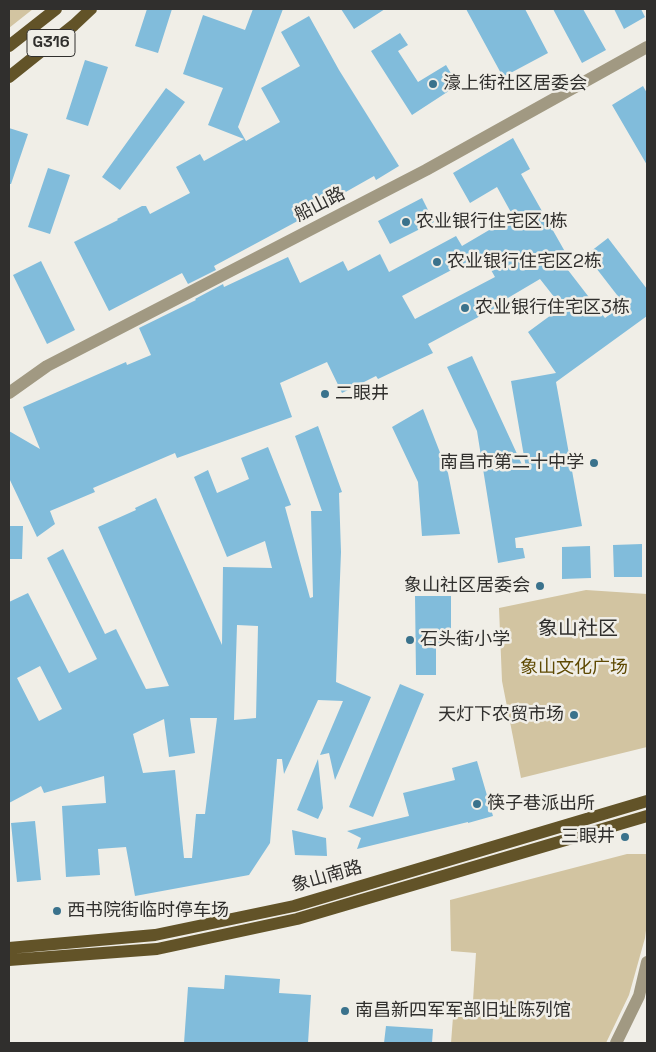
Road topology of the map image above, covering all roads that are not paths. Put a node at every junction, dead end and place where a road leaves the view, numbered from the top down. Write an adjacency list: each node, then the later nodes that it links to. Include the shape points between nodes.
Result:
1 (56, 9): 3 (main road, G316)
2 (91, 9): 5 (main road, G316)
3 (9, 46)
4 (647, 47): 6 (street, 船山路, via 426,170 47,366)
5 (9, 77)
6 (9, 393)
7 (647, 801): 9 (main road, 象山南路, via 294,906 155,935)
8 (647, 816): 10 (main road, 象山南路, via 297,919 157,949)
9 (9, 948)
10 (9, 960)
11 (647, 962): 12 (street, via 639,996)
12 (616, 1043)

